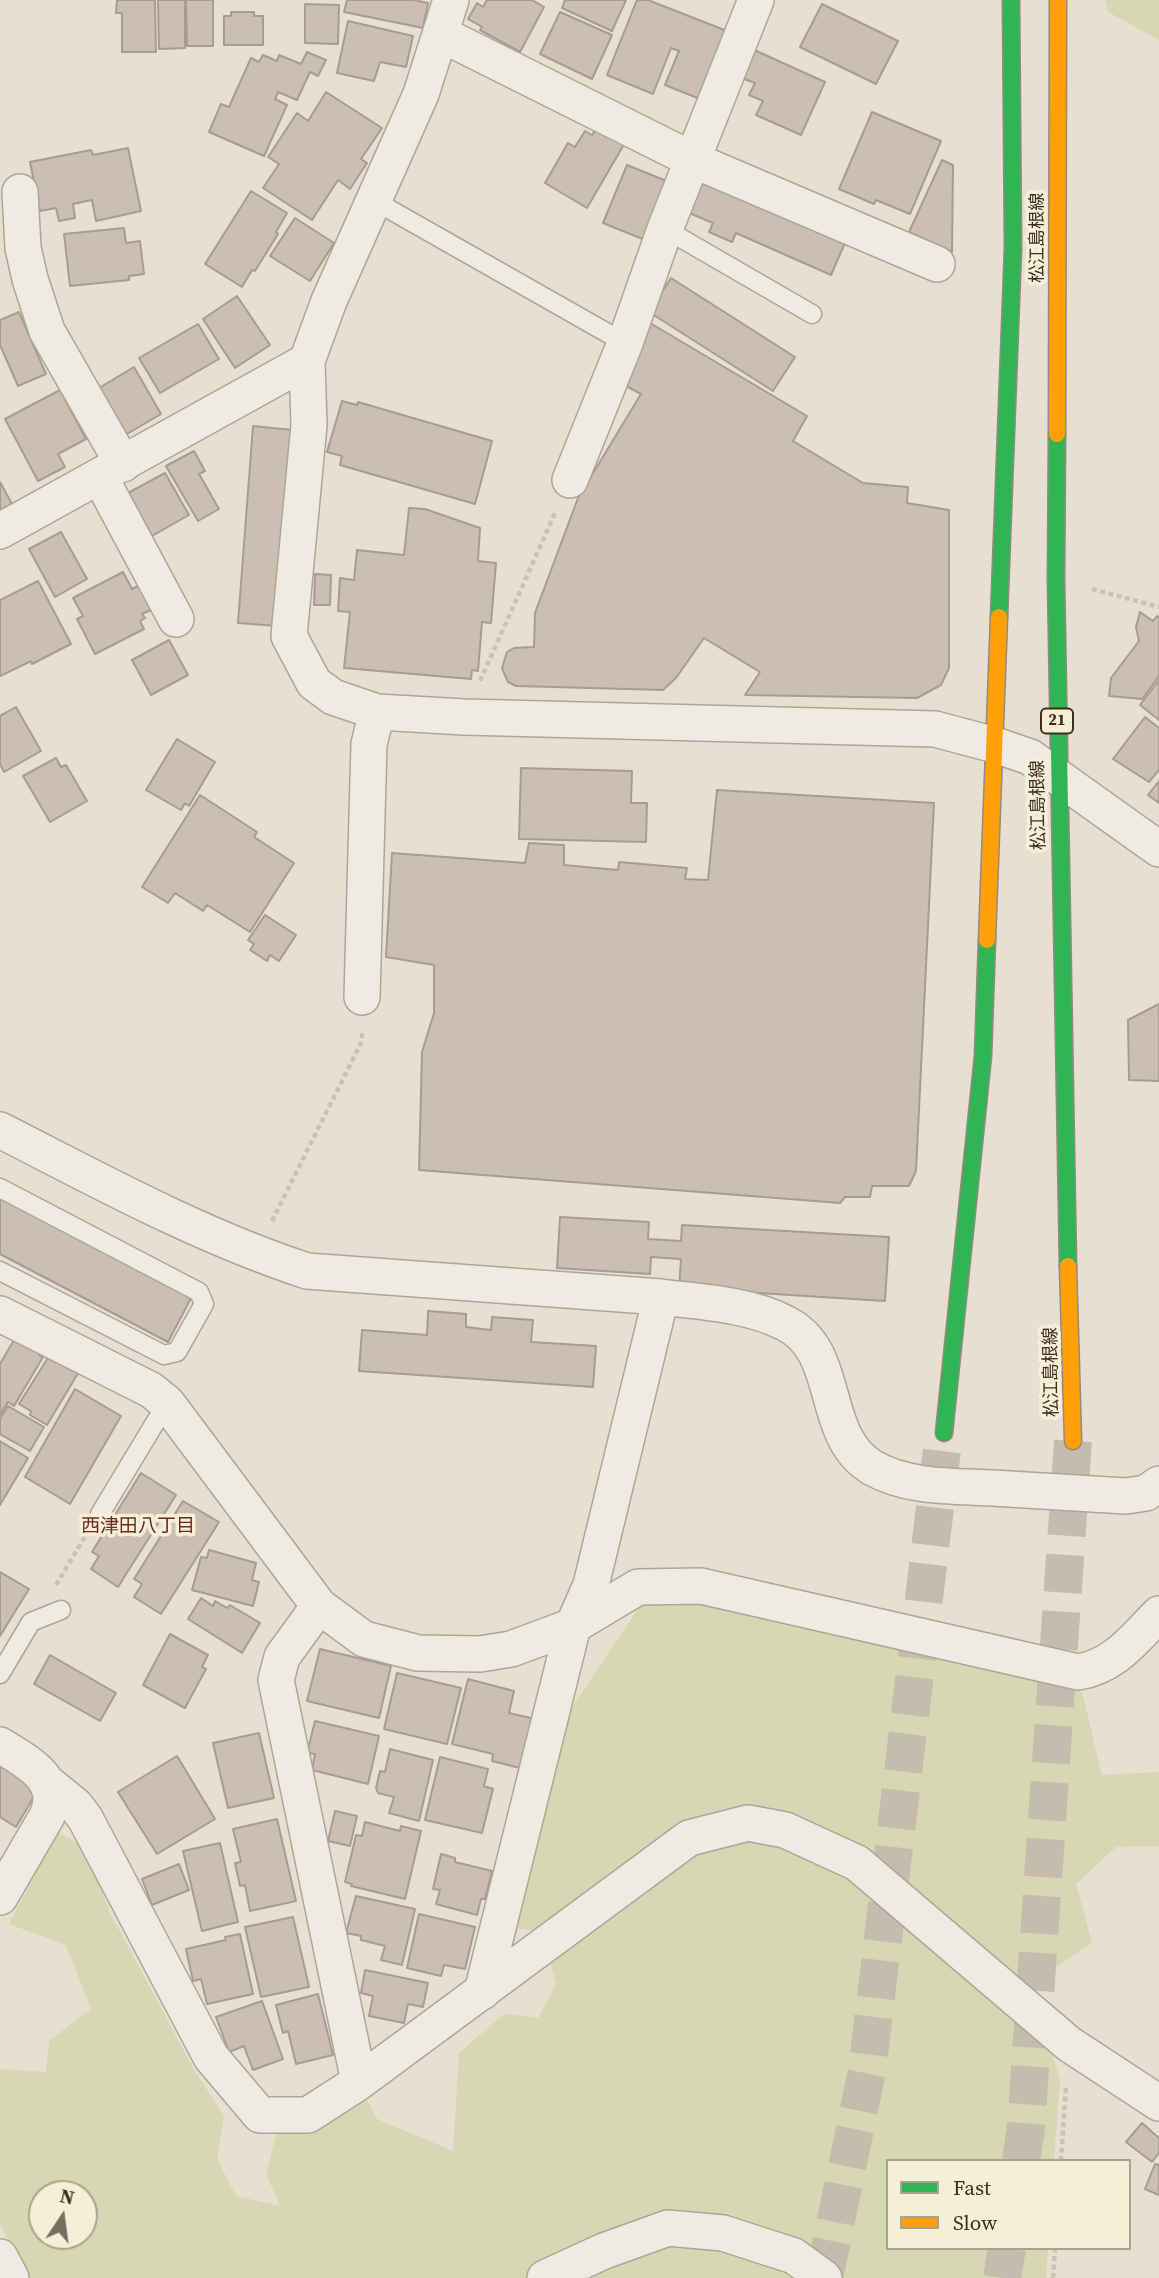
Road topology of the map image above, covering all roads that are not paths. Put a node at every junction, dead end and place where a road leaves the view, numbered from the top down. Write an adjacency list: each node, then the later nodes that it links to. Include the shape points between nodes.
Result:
1 (451, 0): 5 (street)
2 (756, 0): 6 (street)
3 (1011, 0): 19 (main road, 松江島根線, via 1013,248)
4 (1058, 0): 20 (main road, 松江島根線 / 21)
5 (441, 34): 6 (street); 8 (street, via 421,94)
6 (693, 160): 9 (street); 10 (street)
7 (20, 192): 14 (street, via 23,248 47,331)
8 (373, 200): 12 (lane); 13 (street)
9 (665, 229): 11 (lane); 12 (street)
10 (937, 264)
11 (812, 314)
12 (625, 344): 15 (street)
13 (307, 361): 14 (street); 18 (street, via 309,425 289,636 314,683 333,697)
14 (111, 470): 16 (street); 17 (street)
15 (570, 480)
16 (0, 531)
17 (176, 619)
18 (377, 712): 19 (street, via 935,729); 22 (street, via 369,744)
19 (995, 745): 20 (street, via 1030,758); 29 (main road, 松江島根線, via 983,1056)
20 (1058, 776): 21 (street); 30 (main road, 松江島根線 / 21)
21 (1159, 849)
22 (362, 997)
23 (0, 1130): 26 (street, via 146,1205 256,1255 307,1271)
24 (0, 1188): 25 (lane, via 199,1292 204,1304 177,1352 164,1355)
25 (0, 1271)
26 (661, 1297): 31 (street, via 738,1308 786,1323 799,1333 819,1357 848,1443 874,1469 925,1484 1126,1496 1146,1493); 36 (street, via 591,1585)
27 (0, 1314): 28 (street, via 151,1390)
28 (167, 1403): 32 (lane); 33 (street)
29 (944, 1433)
30 (1073, 1441)
31 (1159, 1484)
32 (100, 1514)
33 (319, 1606): 36 (street, via 364,1639 418,1653 480,1654 511,1649); 42 (street, via 282,1657 276,1680)
34 (61, 1610): 37 (lane, via 31,1622)
35 (1159, 1614): 36 (street, via 1112,1661 1096,1670 1078,1672 701,1586 638,1587)
36 (572, 1626): 41 (street)
37 (0, 1674)
38 (0, 1745): 39 (street)
39 (49, 1784): 40 (street, via 52,1806); 42 (street, via 85,1818 211,2057 260,2115 308,2115)
40 (0, 1897)
41 (482, 1992): 42 (street); 43 (street, via 689,1838 748,1823 785,1830 856,1863 1069,2043)
42 (359, 2082)
43 (1159, 2103)
44 (0, 2257): 45 (street)
45 (11, 2278)
46 (545, 2278): 47 (street, via 668,2228 723,2233 794,2256)
47 (824, 2278)

